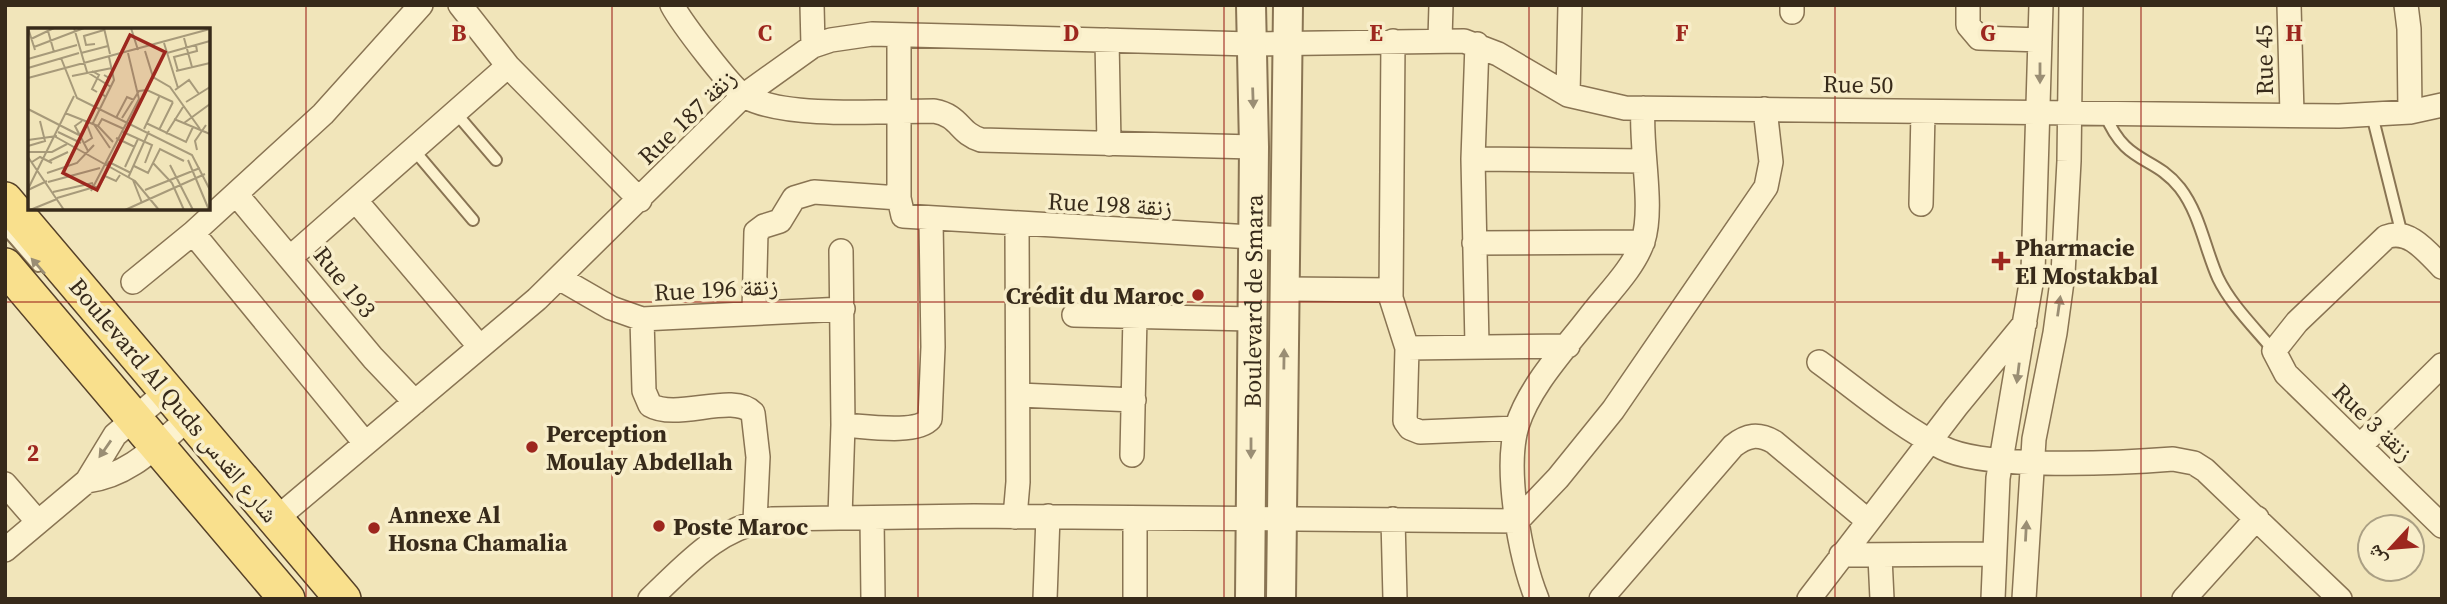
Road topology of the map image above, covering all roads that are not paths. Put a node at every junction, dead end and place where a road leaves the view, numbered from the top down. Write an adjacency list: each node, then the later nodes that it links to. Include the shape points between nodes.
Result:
1 (421, 5): 44 (street, via 323,114)
2 (460, 5): 23 (street)
3 (672, 5): 25 (street)
4 (812, 5): 22 (street)
5 (1251, 5): 19 (street, Boulevard de Smara)
6 (1288, 5): 20 (street, Boulevard de Smara)
7 (1441, 5): 15 (street)
8 (1570, 5): 24 (street)
9 (1968, 5): 17 (street, via 1968,25 1979,38)
10 (2041, 5): 17 (street)
11 (2071, 5): 34 (street)
12 (2289, 5): 36 (street, Rue 45)
13 (2406, 5): 35 (street)
14 (899, 35): 16 (street, Rue 187 زنقة); 22 (street, Rue 187 زنقة, via 848,36); 29 (street)
15 (1440, 39): 18 (street, Rue 50); 21 (street, Rue 50)
16 (1107, 40): 19 (street, Rue 187 زنقة); 38 (street)
17 (2040, 40): 33 (street, one-way to 33)
18 (1393, 41): 20 (street, Rue 50); 69 (street)
19 (1251, 44): 20 (street, Rue 187 زنقة); 39 (street, Boulevard de Smara, one-way to 39)
20 (1289, 44): 57 (street, Boulevard de Smara)
21 (1478, 44): 24 (street, Rue 50); 41 (street)
22 (813, 46): 25 (street, Rue 187 زنقة)
23 (508, 65): 32 (street); 46 (street)
24 (1568, 95): 27 (street, Rue 50)
25 (743, 96): 29 (street, via 795,109); 46 (street, Rue 187 زنقة)
26 (2442, 105): 35 (street, Rue 50)
27 (1643, 108): 28 (street, Rue 50); 43 (street)
28 (1765, 109): 30 (street, Rue 50); 110 (street, via 1771,162 1766,187 1613,410)
29 (900, 111): 38 (street, via 949,114 968,135 981,140); 49 (street)
30 (1923, 111): 33 (street, Rue 50); 48 (street)
31 (2104, 111): 34 (street, Rue 50); 36 (street, Rue 50); 82 (lane, via 2112,132 2131,154 2179,188 2195,212 2220,282)
32 (455, 112): 40 (street); 42 (lane)
33 (2040, 112): 34 (street, Rue 50); 77 (street, via 2035,246)
34 (2070, 112): 96 (street, one-way to 34, via 2061,295)
35 (2410, 112): 37 (street, Rue 50)
36 (2292, 114): 37 (street, Rue 50)
37 (2372, 115): 55 (lane)
38 (1109, 144): 39 (street)
39 (1254, 147): 56 (street, Boulevard de Smara)
40 (413, 149): 47 (street); 50 (lane)
41 (1473, 159): 43 (street); 59 (street)
42 (496, 160)
43 (1643, 161): 58 (street, via 1647,200)
44 (236, 194): 54 (street); 62 (street, Rue 193)
45 (5, 200): 88 (main road, Boulevard Al Quds شارع القدس)
46 (640, 200): 65 (street, Rue 187 زنقة)
47 (356, 201): 62 (street); 80 (street)
48 (1922, 204)
49 (900, 205): 51 (street, Rue 198 زنقة, via 906,218); 72 (street, Rue 198 زنقة, via 804,193 789,202 780,221 759,229 754,240)
50 (473, 220)
51 (931, 220): 52 (street, Rue 198 زنقة); 89 (street, via 930,419 909,428)
52 (1017, 225): 56 (street, Rue 198 زنقة); 85 (street)
53 (5, 228): 66 (lane, one-way to 53)
54 (193, 233): 67 (street); 92 (street)
55 (2402, 235): 63 (street); 82 (street, via 2381,241 2297,322)
56 (1253, 238): 57 (street, Rue 198 زنقة); 76 (street, Boulevard de Smara)
57 (1286, 239): 68 (street, Boulevard de Smara)
58 (1643, 242): 59 (street); 79 (street)
59 (1474, 243): 78 (street)
60 (5, 247): 64 (lane)
61 (841, 251): 71 (street)
62 (291, 257): 87 (street, Rue 193)
63 (2442, 267)
64 (18, 271): 88 (main road, Boulevard Al Quds شارع القدس)
65 (559, 278): 75 (street, Rue 196 زنقة, via 611,308); 80 (street, Rue 187 زنقة)
66 (49, 279)
67 (133, 282)
68 (1285, 289): 69 (street); 108 (street, Boulevard de Smara, one-way to 68)
69 (1391, 289): 81 (street, via 1392,307)
70 (48, 298): 88 (lane)
71 (843, 309): 72 (street, Rue 196 زنقة); 89 (street)
72 (754, 312): 75 (street, Rue 196 زنقة)
73 (1074, 315): 74 (street)
74 (1135, 316): 76 (street); 86 (street)
75 (642, 319): 112 (street, via 644,391 650,404 664,410 742,406 753,413 758,457)
76 (1251, 319): 106 (street, Boulevard de Smara, one-way to 106)
77 (2026, 322): 91 (street); 95 (street, one-way to 95)
78 (1477, 345): 79 (street); 81 (street)
79 (1568, 346): 90 (street, via 1543,379)
80 (480, 347): 87 (street, Rue 187 زنقة)
81 (1407, 348): 90 (street, via 1404,415 1410,429)
82 (2274, 351): 93 (street, Rue 3 زنقة, via 2286,374)
83 (1819, 362): 91 (street)
84 (2442, 365): 93 (street)
85 (1018, 394): 86 (street); 101 (street)
86 (1134, 400): 94 (street)
87 (415, 402): 92 (street, Rue 187 زنقة)
88 (162, 418): 97 (street, one-way to 97, via 107,445); 97 (street, via 127,468); 105 (main road, Boulevard Al Quds شارع القدس); 118 (main road, Boulevard Al Quds شارع القدس); 119 (lane)
89 (844, 425): 100 (street)
90 (1517, 428): 110 (street)
91 (1930, 440): 95 (street, via 1967,456); 109 (street)
92 (365, 443): 105 (street, Rue 187 زنقة)
93 (2360, 446): 113 (street, Rue 3 زنقة)
94 (1132, 455)
95 (2000, 460): 96 (street); 115 (street)
96 (2031, 461): 104 (street, via 2187,461 2205,470); 133 (street, one-way to 96)
97 (87, 481): 111 (street)
98 (5, 484): 111 (street)
99 (1048, 516): 101 (street); 103 (street); 123 (street)
100 (840, 517): 102 (street); 112 (street)
101 (1015, 517): 102 (street)
102 (872, 518): 122 (street)
103 (1135, 518): 106 (street); 124 (street)
104 (2257, 518): 134 (street); 135 (street)
105 (276, 519): 120 (main road, Boulevard Al Quds شارع القدس)
106 (1251, 519): 108 (street); 125 (street, Boulevard de Smara)
107 (1394, 519): 108 (street); 110 (street); 127 (street)
108 (1282, 520): 126 (street, Boulevard de Smara)
109 (1867, 520): 116 (street); 129 (street, via 1774,442 1749,437 1733,446)
110 (1517, 521): 128 (street, via 1522,555)
111 (38, 522): 114 (street)
112 (755, 522): 121 (street, via 721,536)
113 (2442, 526)
114 (5, 550)
115 (1994, 554): 117 (street); 132 (street)
116 (1841, 555): 117 (street); 130 (street)
117 (1880, 557): 131 (street)
118 (287, 599)
119 (303, 599)
120 (343, 599)
121 (650, 599)
122 (873, 599)
123 (1045, 599)
124 (1135, 599)
125 (1250, 599)
126 (1281, 599)
127 (1395, 599)
128 (1537, 599)
129 (1601, 599)
130 (1809, 599)
131 (1882, 599)
132 (1993, 599)
133 (2024, 599)
134 (2184, 599)
135 (2340, 599)

